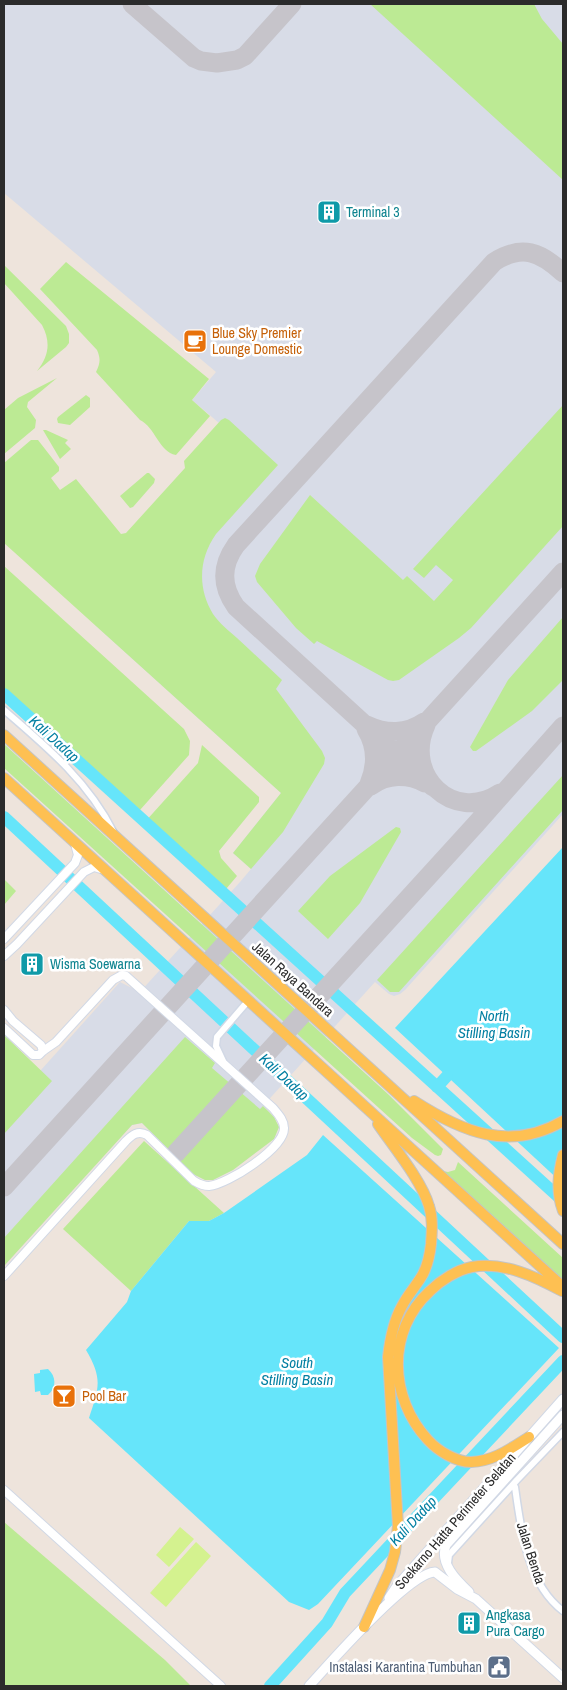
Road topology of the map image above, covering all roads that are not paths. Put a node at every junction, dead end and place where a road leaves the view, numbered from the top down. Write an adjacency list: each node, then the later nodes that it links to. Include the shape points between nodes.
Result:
1 (4, 710): 4 (street, via 74,774 104,812)
2 (4, 733): 4 (main road, Jalan Raya Bandara)
3 (4, 778): 5 (main road)
4 (116, 838): 14 (main road, Jalan Raya Bandara)
5 (75, 844): 6 (main road); 7 (street, via 78,855 75,863)
6 (104, 870): 8 (street, via 94,867 84,872); 9 (main road)
7 (4, 940)
8 (4, 956)
9 (248, 1002): 13 (street, via 217,1037 216,1046); 15 (main road)
10 (4, 1010): 12 (street, via 41,1045)
11 (4, 1028): 12 (street, via 33,1055)
12 (42, 1051): 13 (street, via 56,1042 122,975 133,981)
13 (227, 1066): 20 (street, via 282,1119 284,1134 274,1146 242,1172 213,1185 203,1185 194,1181 147,1135 135,1133)
14 (390, 1086): 16 (main road, via 444,1120 495,1137 527,1136); 19 (main road, Jalan Raya Bandara)
15 (370, 1111): 21 (main road); 33 (main road, via 422,1188 429,1204 432,1228 424,1273 398,1314 388,1357 398,1526 390,1570)
16 (563, 1122)
17 (563, 1155): 18 (main road, via 558,1180)
18 (563, 1211)
19 (563, 1244)
20 (4, 1276)
21 (563, 1287)
22 (563, 1292): 26 (main road, via 510,1269 482,1266 462,1270 424,1296 410,1314 399,1350 400,1391 417,1426 432,1445 468,1462 504,1453)
23 (563, 1399): 26 (main road)
24 (563, 1415): 26 (main road)
25 (563, 1432): 29 (street, Soekarno Hatta Perimeter Selatan, via 449,1555)
26 (533, 1440): 29 (main road, via 446,1545 444,1557); 31 (main road, Soekarno Hatta Perimeter Selatan, via 397,1586)
27 (514, 1487): 32 (street, Jalan Benda, via 519,1521 536,1577 551,1601)
28 (4, 1490): 35 (street)
29 (448, 1567): 30 (main road)
30 (476, 1599): 31 (main road, Soekarno Hatta Perimeter Selatan, via 435,1572 429,1572); 34 (main road, Soekarno Hatta Perimeter Selatan)
31 (383, 1607): 33 (main road, Soekarno Hatta Perimeter Selatan)
32 (563, 1611)
33 (364, 1628): 36 (main road, Soekarno Hatta Perimeter Selatan)
34 (563, 1678)
35 (221, 1686)
36 (309, 1686)

